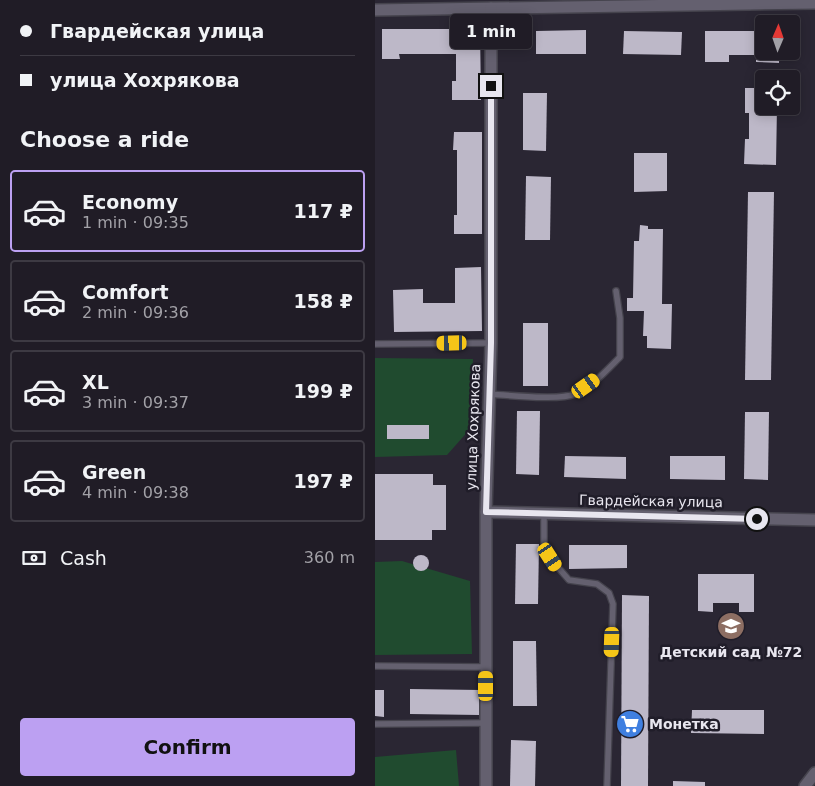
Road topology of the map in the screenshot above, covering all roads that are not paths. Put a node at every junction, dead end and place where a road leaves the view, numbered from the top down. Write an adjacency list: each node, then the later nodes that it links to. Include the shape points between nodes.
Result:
1 (753, 2): 2 (street); 3 (street)
2 (815, 3)
3 (559, 4): 4 (street)
4 (491, 8): 5 (street); 7 (street, улица Хохрякова)
5 (375, 10)
6 (617, 291): 9 (lane, via 620,357 598,378 574,394 546,397)
7 (491, 343): 8 (lane); 9 (street, улица Хохрякова)
8 (375, 344)
9 (489, 394): 10 (street, улица Хохрякова)
10 (486, 512): 11 (street, Гвардейская улица); 14 (street, улица Хохрякова)
11 (544, 513): 12 (street, Гвардейская улица); 19 (lane, via 544,548 556,565 569,580 597,584 609,594 613,604)
12 (815, 520)
13 (375, 666): 14 (lane)
14 (486, 667): 15 (street, улица Хохрякова)
15 (486, 723): 16 (lane); 18 (street, улица Хохрякова)
16 (375, 724)
17 (815, 773): 20 (street)
18 (486, 786)
19 (607, 786)
20 (805, 786)

